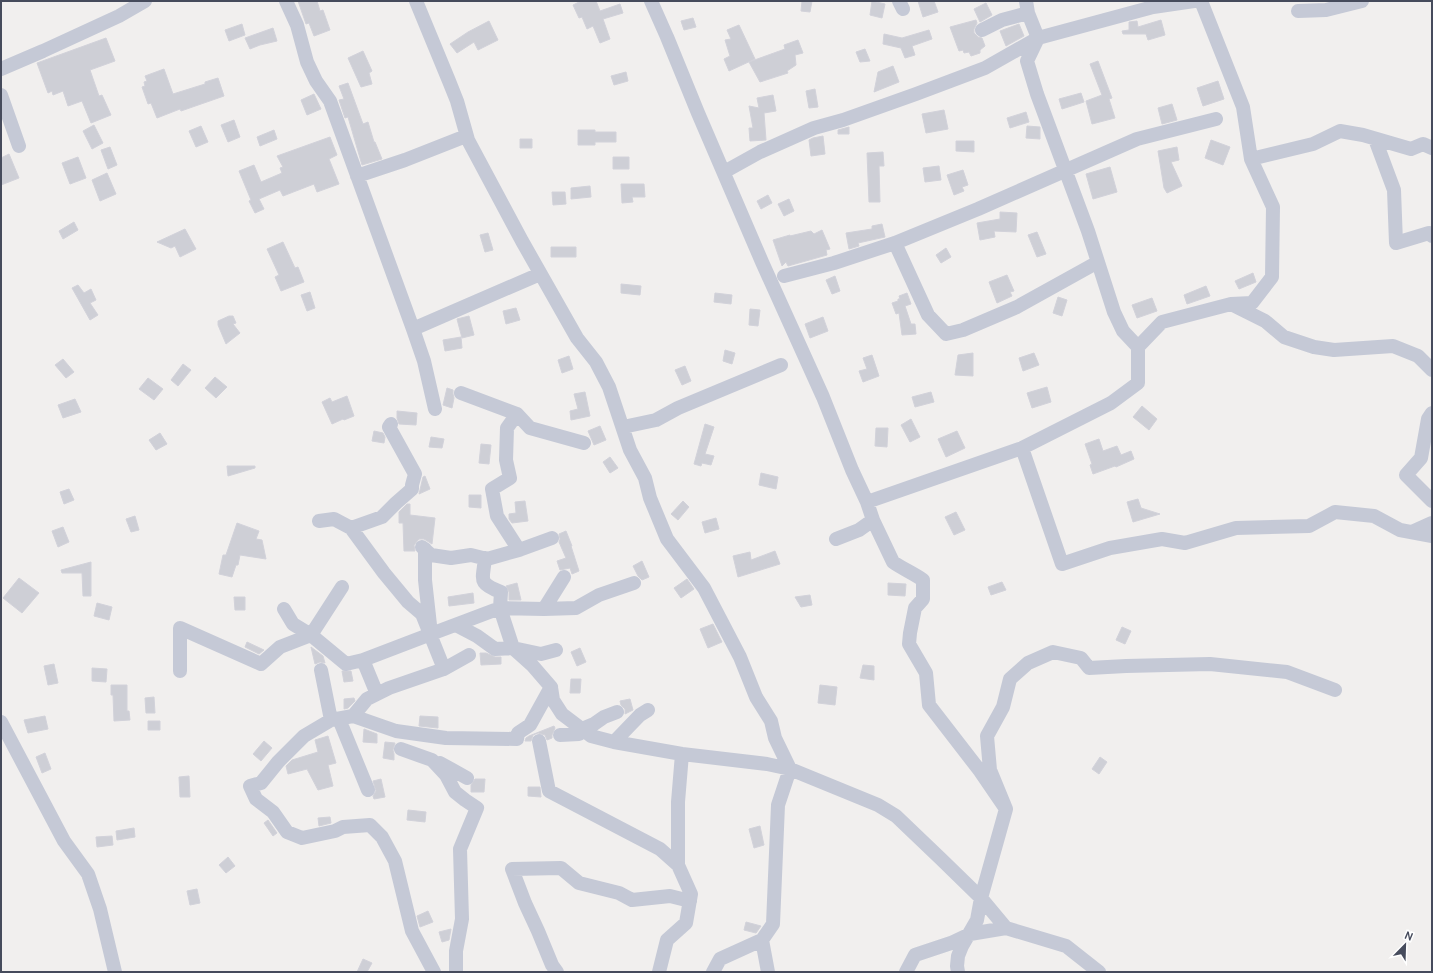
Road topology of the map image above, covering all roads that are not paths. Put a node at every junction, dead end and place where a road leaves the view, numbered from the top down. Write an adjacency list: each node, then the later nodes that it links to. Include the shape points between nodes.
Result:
1 (286, 1): 22 (street, via 297,25 307,62 330,101)
2 (416, 1): 15 (street, via 454,94)
3 (651, 1): 21 (street)
4 (1194, 1): 11 (street, via 1153,7)
5 (1201, 1): 19 (street, via 1243,107)
6 (1362, 1): 9 (street, via 1326,10)
7 (136, 3): 12 (street, via 119,16)
8 (1027, 7): 10 (street); 11 (street)
9 (1298, 11)
10 (982, 30)
11 (1038, 38): 20 (street, via 1027,61); 21 (street, via 985,68 843,120 814,128 760,152)
12 (1, 69)
13 (1, 95): 17 (street)
14 (1216, 119): 20 (street, via 1137,139)
15 (466, 136): 22 (street); 26 (street)
16 (1375, 139): 18 (street, via 1412,149 1423,144); 19 (street, via 1340,131 1313,144); 23 (street, via 1394,190 1396,243 1429,233)
17 (19, 146)
18 (1432, 148)
19 (1251, 159): 28 (street, via 1273,207 1272,277 1252,303)
20 (1066, 171): 24 (street); 25 (street)
21 (724, 172): 42 (street)
22 (357, 176): 29 (street)
23 (1432, 236)
24 (895, 243): 25 (street, via 928,315 946,334 963,330 1017,307); 27 (street)
25 (1098, 262): 30 (street, via 1114,312 1123,331)
26 (540, 274): 29 (street); 38 (street, via 577,338 596,362 609,387)
27 (784, 276)
28 (1231, 304): 30 (street, via 1162,322); 32 (street, via 1264,321 1284,337 1334,350 1393,346 1418,356)
29 (414, 329): 34 (street)
30 (1138, 347): 40 (street, via 1138,383 1111,402)
31 (781, 365): 38 (street, via 678,408 656,420)
32 (1432, 370)
33 (461, 393): 36 (street)
34 (435, 409)
35 (1432, 413): 41 (street, via 1428,419 1421,458 1406,475)
36 (517, 414): 39 (street, via 530,428); 51 (street, via 508,428 506,460 510,478 492,489 497,516)
37 (392, 424): 46 (street, via 389,427 415,474 412,489 382,517)
38 (623, 427): 83 (street, via 630,450 645,478 666,539 704,588 740,657 756,696 771,721 775,738)
39 (584, 443)
40 (1022, 448): 42 (street); 47 (street, via 1062,564 1110,548 1162,539 1185,543 1236,528 1309,526 1335,512 1374,516 1400,530)
41 (1432, 501)
42 (867, 502): 43 (street)
43 (873, 520): 50 (street, via 859,530); 86 (street, via 894,562 923,580 923,599 915,608 909,644 926,673 929,705)
44 (319, 521): 46 (street, via 334,519)
45 (1432, 523): 47 (street)
46 (351, 528): 60 (street, via 408,602 422,614)
47 (1412, 532): 48 (street)
48 (1432, 536)
49 (552, 538): 51 (street)
50 (836, 540)
51 (519, 550): 52 (street)
52 (485, 558): 56 (street, via 482,577 487,587 501,592); 60 (street, via 471,555 451,558 431,556 424,548)
53 (564, 576): 58 (street)
54 (634, 584): 58 (street, via 599,595 576,608)
55 (342, 587): 61 (street)
56 (500, 608): 58 (street); 59 (street); 62 (street)
57 (284, 609): 61 (street, via 293,624)
58 (544, 609)
59 (456, 625): 60 (street); 62 (street, via 495,649)
60 (431, 634): 65 (street); 66 (street)
61 (311, 635): 65 (street, via 346,664); 68 (street, via 280,647 261,664 180,628)
62 (513, 648): 63 (street, via 541,654); 69 (street)
63 (556, 650)
64 (470, 655): 66 (street)
65 (363, 660): 71 (street)
66 (444, 669): 71 (street)
67 (321, 670): 74 (street)
68 (180, 671)
69 (551, 687): 74 (street, via 530,725 518,733 517,739 446,738); 76 (street, via 553,700 562,714)
70 (1335, 690): 86 (street, via 1287,672 1210,664 1089,668 1080,658 1053,652 1028,663 1010,679 1003,707 987,736 990,770)
71 (378, 694): 74 (street)
72 (648, 710): 79 (street)
73 (617, 712): 76 (street)
74 (341, 718): 85 (street); 94 (street, via 304,736 261,782 250,786 256,799 273,812 287,832 302,838 343,827 370,825 382,837 395,861 412,931)
75 (1, 722): 93 (street, via 64,842 88,874 100,909)
76 (582, 729): 77 (street, via 579,734); 79 (street, via 591,736)
77 (560, 734)
78 (539, 741): 87 (street, via 549,791 660,848)
79 (614, 742): 81 (street)
80 (401, 749): 82 (street)
81 (682, 754): 83 (street); 87 (street, via 678,802)
82 (432, 760): 84 (street); 95 (street, via 446,775 455,792 477,808 460,849 462,919 456,951)
83 (790, 769): 88 (street, via 889,811); 92 (street, via 778,805 773,924)
84 (467, 778)
85 (368, 790)
86 (1006, 809): 88 (street)
87 (678, 865): 89 (street, via 691,894)
88 (981, 898): 90 (street); 91 (street, via 977,920)
89 (690, 901): 96 (street, via 670,896 632,900 619,893 579,883 561,868 512,869); 97 (street, via 686,923 667,940)
90 (1006, 928): 91 (street); 102 (street, via 1066,946)
91 (970, 934): 100 (street, via 915,955); 101 (street, via 958,956)
92 (762, 940): 98 (street, via 720,959); 99 (street)
93 (115, 972)
94 (434, 972)
95 (456, 972)
96 (557, 972)
97 (659, 972)
98 (713, 972)
99 (768, 972)
100 (906, 972)
101 (958, 972)
102 (1100, 972)

